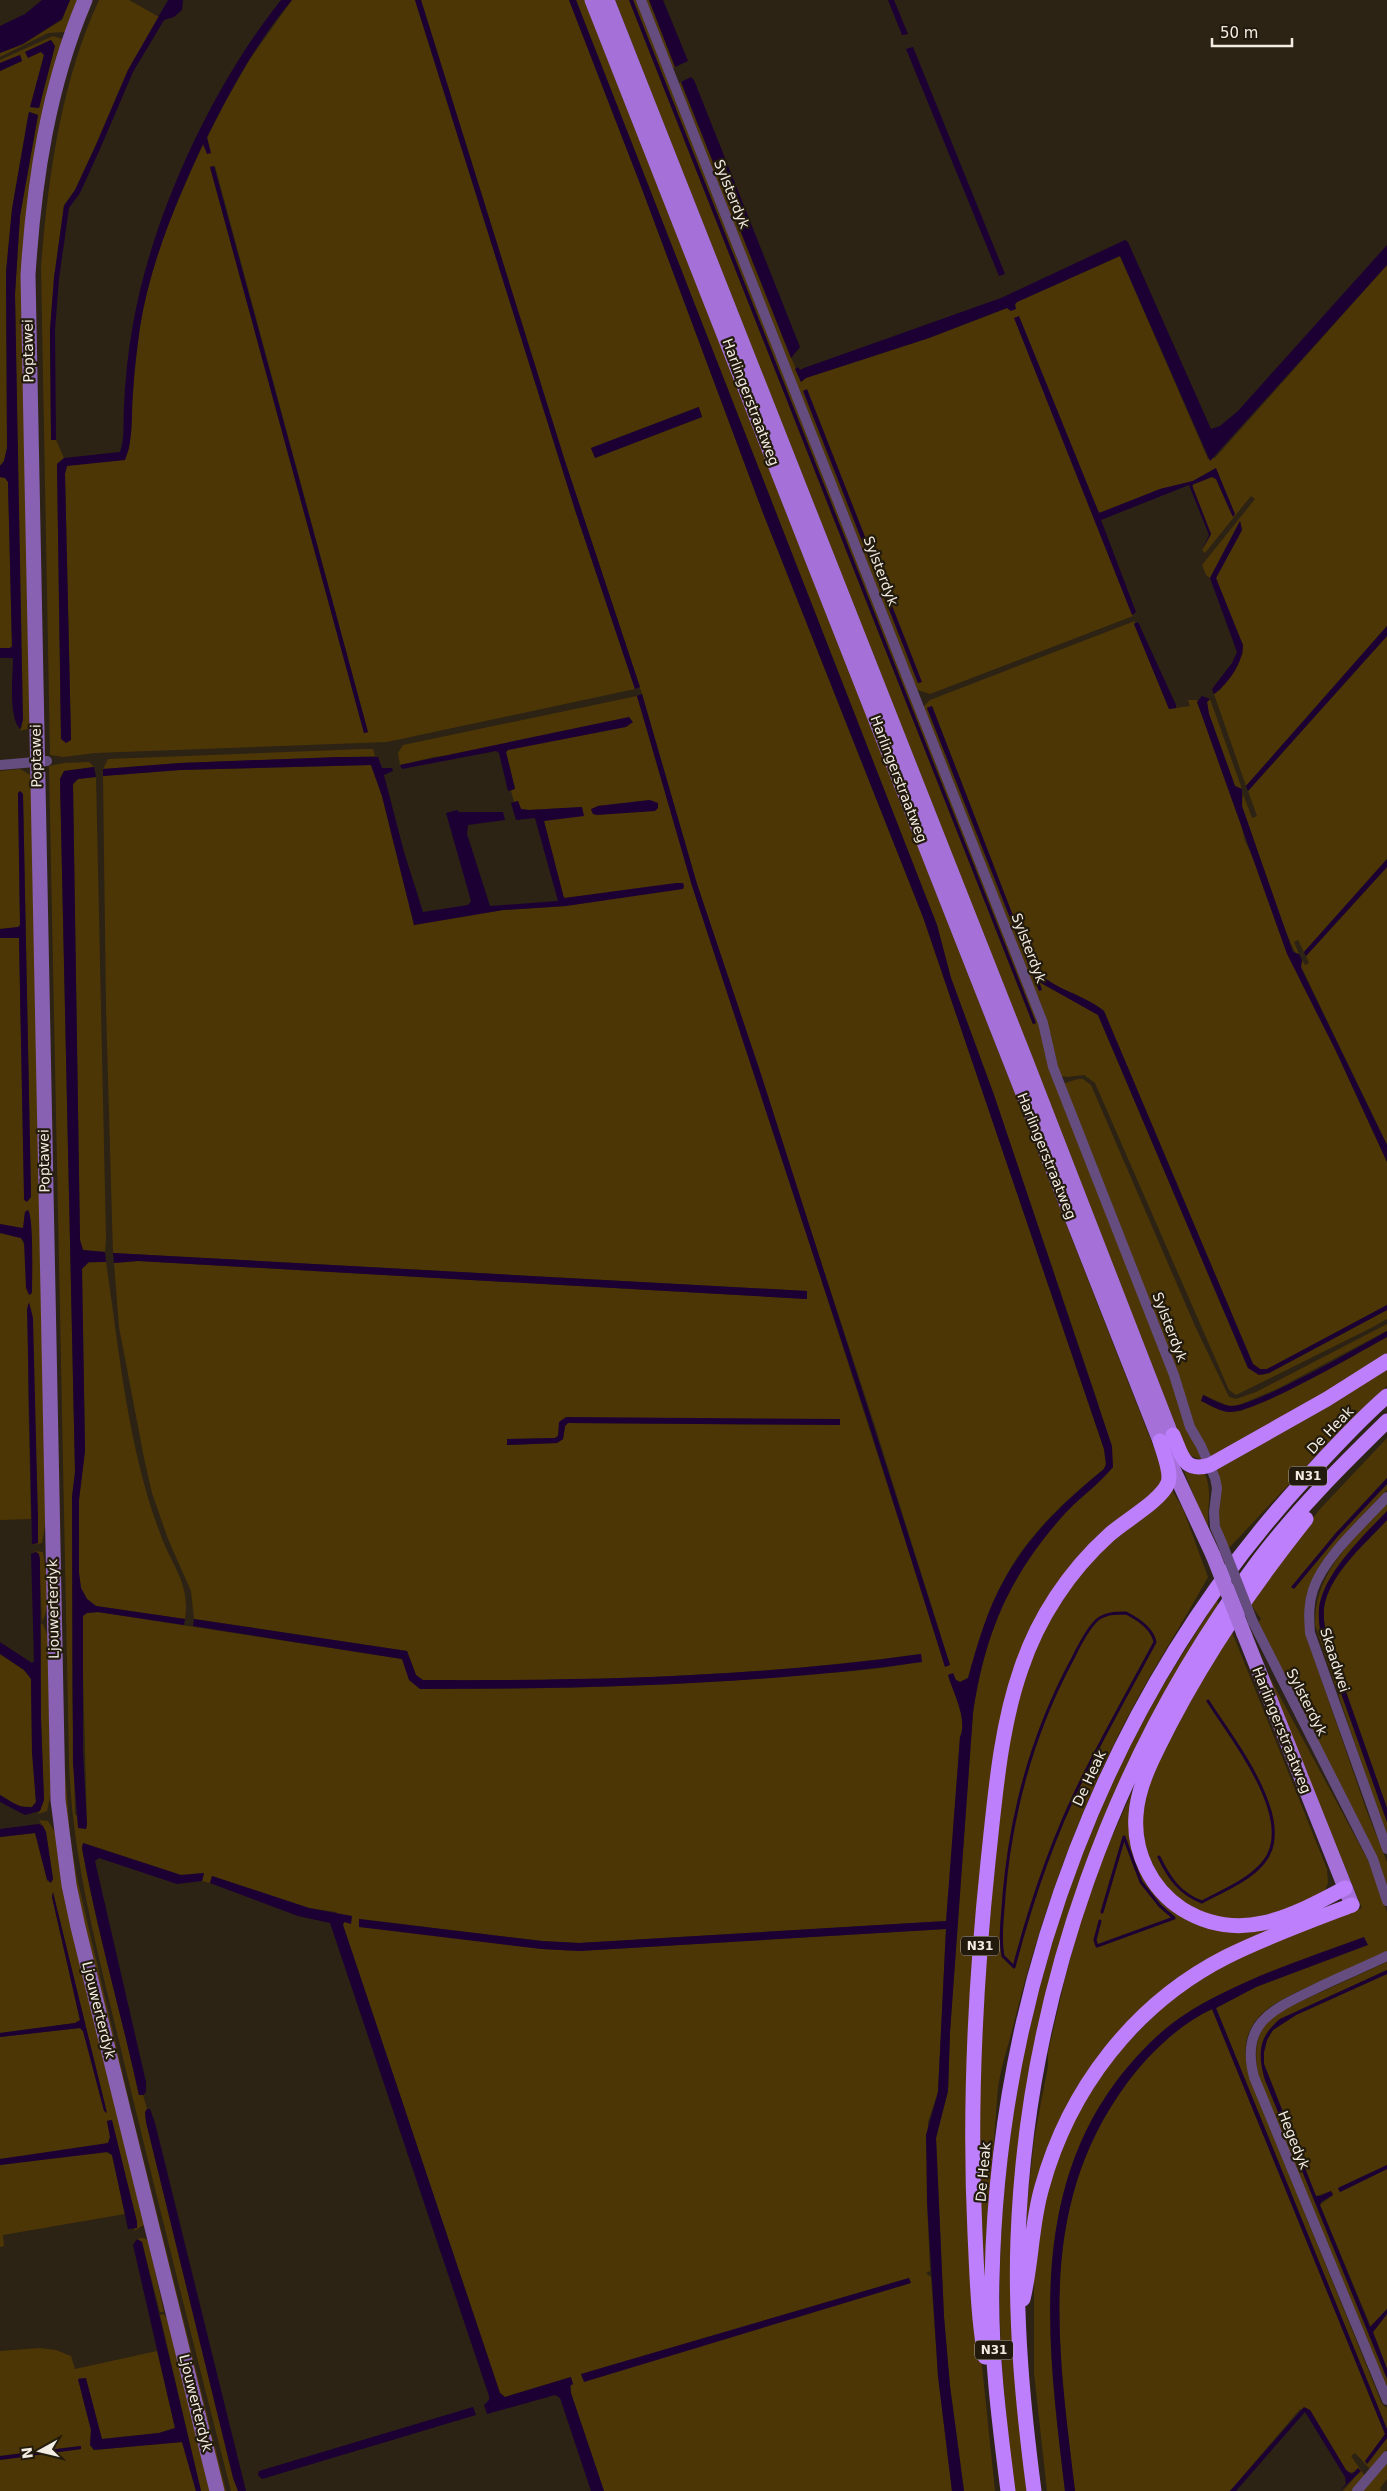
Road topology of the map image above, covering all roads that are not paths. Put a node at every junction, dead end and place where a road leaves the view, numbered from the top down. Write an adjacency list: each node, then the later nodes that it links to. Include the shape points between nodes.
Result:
1 (85, 0): 5 (main road, Poptawei, via 67,45 46,130 34,200 28,274)
2 (592, 0): 10 (main road, Harlingerstraatweg)
3 (607, 0): 10 (main road, Harlingerstraatweg)
4 (641, 0): 11 (street, Sylsterdyk, via 1043,1022 1053,1067 1174,1375 1190,1427)
5 (42, 761): 6 (street); 13 (main road, Poptawei)
6 (0, 765)
7 (1387, 1361): 11 (highway, via 1328,1399)
8 (1387, 1396): 23 (highway, De Heak / N31, via 1328,1454 1244,1548 1159,1677 1082,1831 1051,1919 1028,2003 1000,2150 993,2253 993,2337)
9 (1387, 1421): 17 (highway, N31, via 1263,1574 1221,1634 1158,1747 1136,1814 1141,1856 1153,1882 1166,1897 1203,1919 1241,1926 1279,1920); 21 (highway, N31, via 1321,1488 1260,1559 1212,1627 1136,1760 1090,1872 1048,2015 1026,2128 1018,2245)
10 (1166, 1438): 11 (highway, via 1190,1466); 14 (main road, Harlingerstraatweg); 23 (highway, N31, via 1168,1484 1090,1554 1060,1591 1044,1618 1020,1670 1003,1747 981,1932 973,2128 979,2309)
11 (1210, 1465): 14 (street, Sylsterdyk, via 1217,1488 1214,1512)
12 (1387, 1497): 16 (street, Skaadwei, via 1326,1566 1313,1590 1309,1609 1310,1633)
13 (52, 1519): 25 (main road, Ljouwerterdyk, via 58,1800 69,1885)
14 (1218, 1549): 15 (main road, Harlingerstraatweg, bridge)
15 (1248, 1628): 17 (main road, Harlingerstraatweg); 18 (street, Sylsterdyk, via 1373,1859)
16 (1387, 1849)
17 (1345, 1888): 19 (main road, Harlingerstraatweg)
18 (1387, 1902)
19 (1352, 1905): 21 (highway, N31, via 1226,1957 1201,1971 1158,2002 1115,2046 1081,2093 1052,2154 1039,2199 1029,2274)
20 (1387, 1956): 22 (street, Hegedyk, via 1270,2012 1256,2030 1250,2051 1254,2077)
21 (1018, 2320): 27 (highway, N31, via 1022,2400)
22 (1387, 2400)
23 (1002, 2446): 26 (highway, N31)
24 (1387, 2456): 28 (street)
25 (217, 2491)
26 (1008, 2491)
27 (1034, 2491)
28 (1358, 2491)

